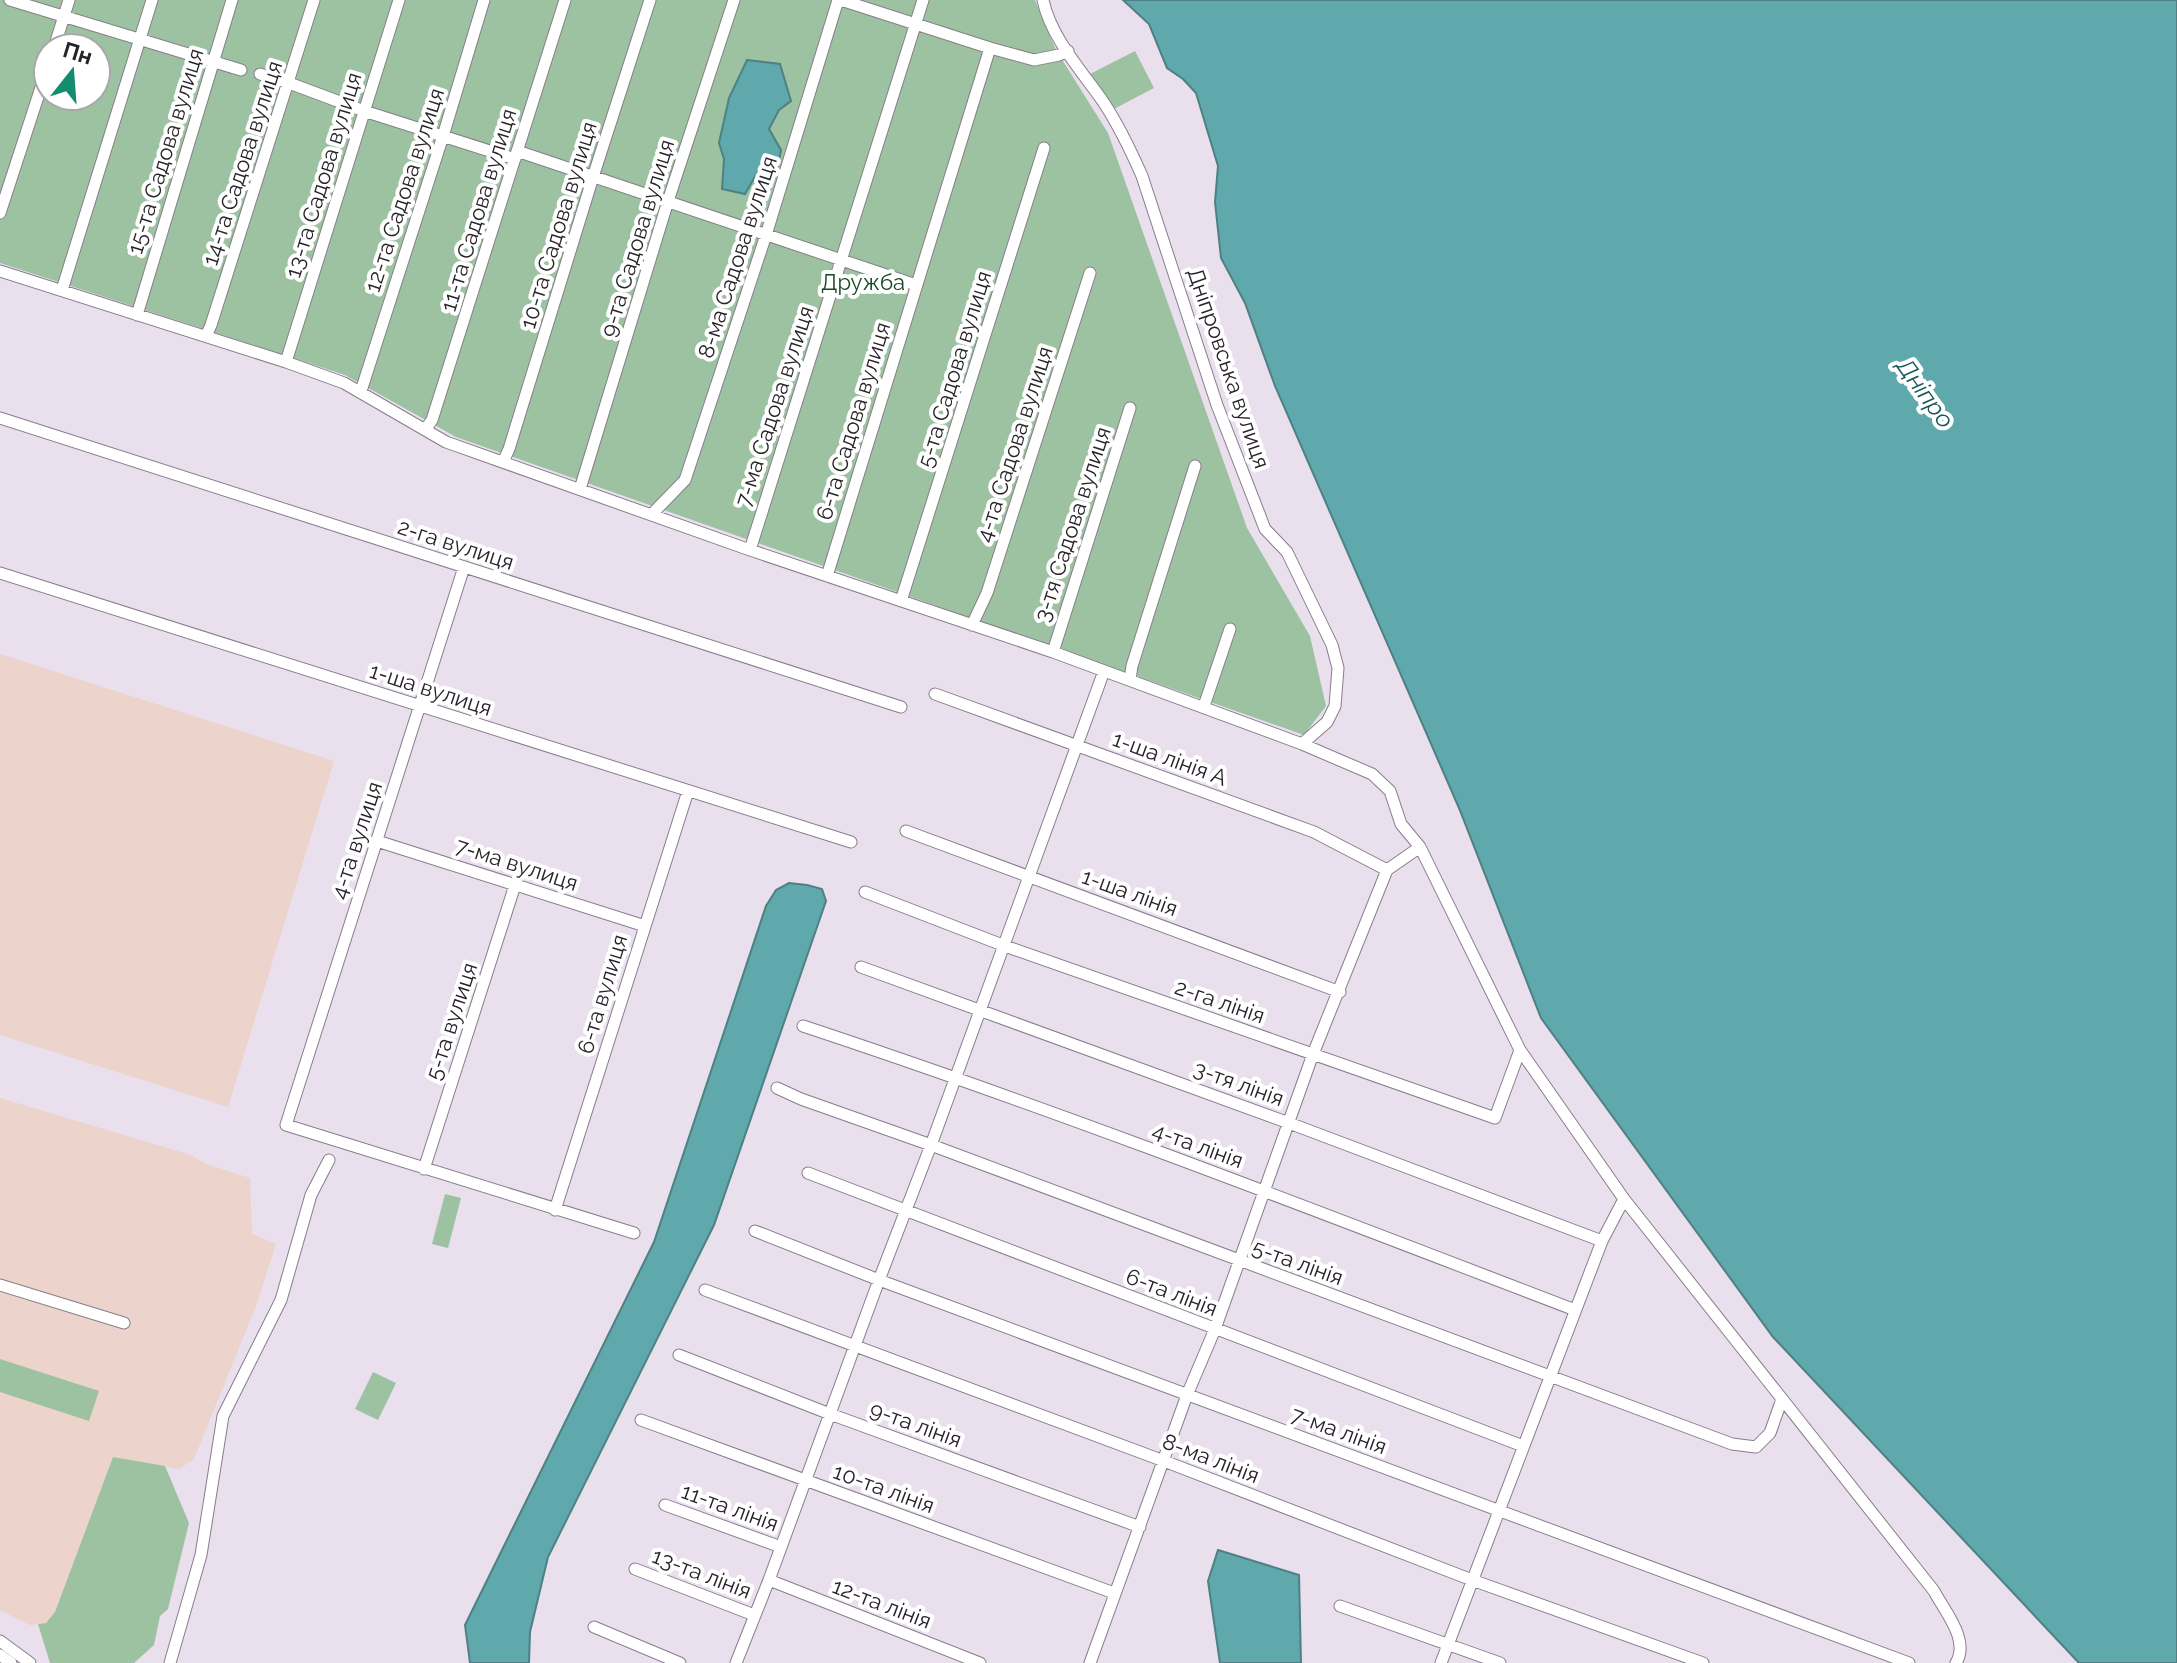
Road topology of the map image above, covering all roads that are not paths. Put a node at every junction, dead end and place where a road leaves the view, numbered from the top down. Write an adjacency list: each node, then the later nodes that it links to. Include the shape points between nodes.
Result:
1 (10, 0): 14 (street)
2 (69, 0): 14 (street)
3 (152, 0): 17 (street)
4 (232, 0): 20 (street, 15-та Садова вулиця)
5 (314, 0): 23 (street, 14-та Садова вулиця)
6 (399, 0): 24 (street, 13-та Садова вулиця)
7 (484, 0): 26 (street, 12-та Садова вулиця)
8 (565, 0): 28 (street, 11-та Садова вулиця)
9 (650, 0): 29 (street, 10-та Садова вулиця)
10 (734, 0): 30 (street, 9-та Садова вулиця)
11 (840, 0): 15 (street); 32 (street, 8-ма Садова вулиця)
12 (923, 0): 15 (street, 7-ма Садова вулиця)
13 (1043, 0): 19 (street, Дніпровська вулиця)
14 (64, 16): 16 (street); 17 (street)
15 (915, 24): 18 (street); 33 (street, 7-ма Садова вулиця)
16 (59, 32)
17 (140, 40): 20 (street); 37 (street)
18 (990, 48): 19 (street, via 1034,60); 36 (street, 6-та Садова вулиця)
19 (1068, 51): 63 (street, Дніпровська вулиця, via 1128,143 1265,529 1287,552 1332,645 1338,668 1335,706 1327,722)
20 (213, 61): 21 (street); 38 (street, 15-та Садова вулиця)
21 (241, 70)
22 (260, 74): 23 (street)
23 (289, 83): 24 (street); 39 (street, 14-та Садова вулиця)
24 (364, 111): 26 (street); 40 (street, 13-та Садова вулиця)
25 (33, 112): 31 (street)
26 (443, 136): 28 (street); 41 (street, 12-та Садова вулиця)
27 (1044, 148): 53 (street, 5-та Садова вулиця)
28 (516, 155): 29 (street); 44 (street, 11-та Садова вулиця)
29 (593, 177): 30 (street); 45 (street, 10-та Садова вулиця)
30 (668, 201): 32 (street); 47 (street, 9-та Садова вулиця)
31 (0, 213)
32 (766, 235): 33 (street); 48 (street, 8-ма Садова вулиця, via 685,480)
33 (842, 261): 36 (street); 49 (street, 7-ма Садова вулиця)
34 (0, 271): 37 (street)
35 (1090, 273): 54 (street, 4-та Садова вулиця, via 987,593)
36 (916, 285): 52 (street, 6-та Садова вулиця)
37 (62, 290): 38 (street)
38 (137, 315): 39 (street)
39 (206, 336): 40 (street)
40 (286, 362): 41 (street)
41 (361, 391): 44 (street)
42 (1130, 408): 56 (street, 3-тя Садова вулиця)
43 (0, 418): 50 (street, 2-га вулиця)
44 (425, 430): 45 (street)
45 (503, 462): 47 (street)
46 (1195, 466): 58 (street)
47 (580, 489): 48 (street)
48 (652, 514): 49 (street)
49 (750, 550): 52 (street)
50 (464, 567): 60 (street, 4-та вулиця); 62 (street, 2-га вулиця)
51 (0, 573): 60 (street, 1-ша вулиця)
52 (827, 576): 53 (street)
53 (901, 601): 54 (street)
54 (972, 625): 56 (street)
55 (1230, 629): 61 (street)
56 (1053, 652): 57 (street)
57 (1104, 671): 58 (street); 64 (street)
58 (1130, 680): 61 (street)
59 (935, 694): 64 (street, 1-ша лінія А)
60 (420, 706): 65 (street, 1-ша вулиця); 67 (street, 4-та вулиця)
61 (1204, 706): 63 (street)
62 (901, 707)
63 (1302, 744): 69 (street, via 1372,774 1390,791 1401,824)
64 (1077, 746): 70 (street, 1-ша лінія А, via 1314,832); 71 (street)
65 (688, 791): 68 (street, 1-ша вулиця); 74 (street, 6-та вулиця)
66 (906, 831): 71 (street, 1-ша лінія)
67 (377, 841): 72 (street, 7-ма вулиця); 87 (street, 4-та вулиця, via 286,1125)
68 (851, 842)
69 (1420, 847): 70 (street); 80 (street)
70 (1387, 870): 77 (street)
71 (1031, 877): 75 (street); 77 (street, 1-ша лінія)
72 (515, 885): 74 (street, 7-ма вулиця); 87 (street, 5-та вулиця)
73 (865, 892): 75 (street, 2-га лінія)
74 (645, 926): 91 (street, 6-та вулиця)
75 (1005, 946): 78 (street); 81 (street, 2-га лінія)
76 (861, 967): 78 (street, 3-тя лінія)
77 (1340, 992): 81 (street)
78 (981, 1010): 82 (street); 84 (street, 3-тя лінія)
79 (803, 1026): 82 (street, 4-та лінія)
80 (1520, 1050): 81 (street, 2-га лінія, via 1495,1118); 90 (street)
81 (1313, 1054): 84 (street)
82 (956, 1077): 85 (street); 89 (street, 4-та лінія)
83 (777, 1088): 85 (street, 5-та лінія)
84 (1289, 1123): 89 (street); 95 (street, 3-тя лінія)
85 (931, 1145): 92 (street); 96 (street, 5-та лінія)
86 (329, 1160): 129 (street, via 311,1195 281,1300 223,1416 201,1555)
87 (424, 1169): 91 (street)
88 (808, 1173): 92 (street, 6-та лінія)
89 (1264, 1191): 96 (street); 100 (street, 4-та лінія)
90 (1624, 1199): 95 (street); 107 (street)
91 (555, 1210): 94 (street)
92 (905, 1212): 97 (street); 102 (street, 6-та лінія)
93 (755, 1231): 97 (street, 7-ма лінія)
94 (634, 1233)
95 (1602, 1241): 100 (street)
96 (1239, 1261): 102 (street); 105 (street, 5-та лінія)
97 (879, 1280): 103 (street); 106 (street, 7-ма лінія)
98 (0, 1285): 101 (street)
99 (705, 1290): 103 (street, 8-ма лінія)
100 (1575, 1310): 105 (street)
101 (124, 1323)
102 (1215, 1329): 106 (street); 110 (street, 6-та лінія)
103 (855, 1345): 108 (street); 111 (street, 8-ма лінія)
104 (679, 1355): 108 (street, 9-та лінія)
105 (1550, 1376): 107 (street, 5-та лінія, via 1732,1444 1756,1447 1770,1433); 110 (street)
106 (1187, 1395): 111 (street); 114 (street, 7-ма лінія)
107 (1782, 1399): 138 (street, via 1934,1591 1961,1639)
108 (830, 1414): 112 (street); 115 (street, 9-та лінія)
109 (641, 1420): 112 (street, 10-та лінія)
110 (1523, 1446): 114 (street)
111 (1164, 1461): 115 (street); 119 (street, 8-ма лінія)
112 (805, 1481): 116 (street); 120 (street, 10-та лінія)
113 (665, 1505): 116 (street, 11-та лінія)
114 (1498, 1511): 119 (street); 137 (street, 7-ма лінія)
115 (1140, 1527): 120 (street)
116 (781, 1547): 118 (street)
117 (635, 1569): 122 (street, 13-та лінія)
118 (769, 1580): 122 (street); 132 (street, 12-та лінія)
119 (1472, 1580): 125 (street); 136 (street, 8-ма лінія)
120 (1114, 1593): 133 (street)
121 (1340, 1606): 125 (street)
122 (754, 1615): 131 (street)
123 (594, 1627): 130 (street)
124 (0, 1641): 128 (street)
125 (1448, 1644): 134 (street); 135 (street)
126 (0, 1655): 127 (street)
127 (11, 1663)
128 (30, 1663)
129 (170, 1663)
130 (680, 1663)
131 (736, 1663)
132 (980, 1663)
133 (1090, 1663)
134 (1441, 1663)
135 (1500, 1663)
136 (1703, 1663)
137 (1909, 1663)
138 (1956, 1663)

